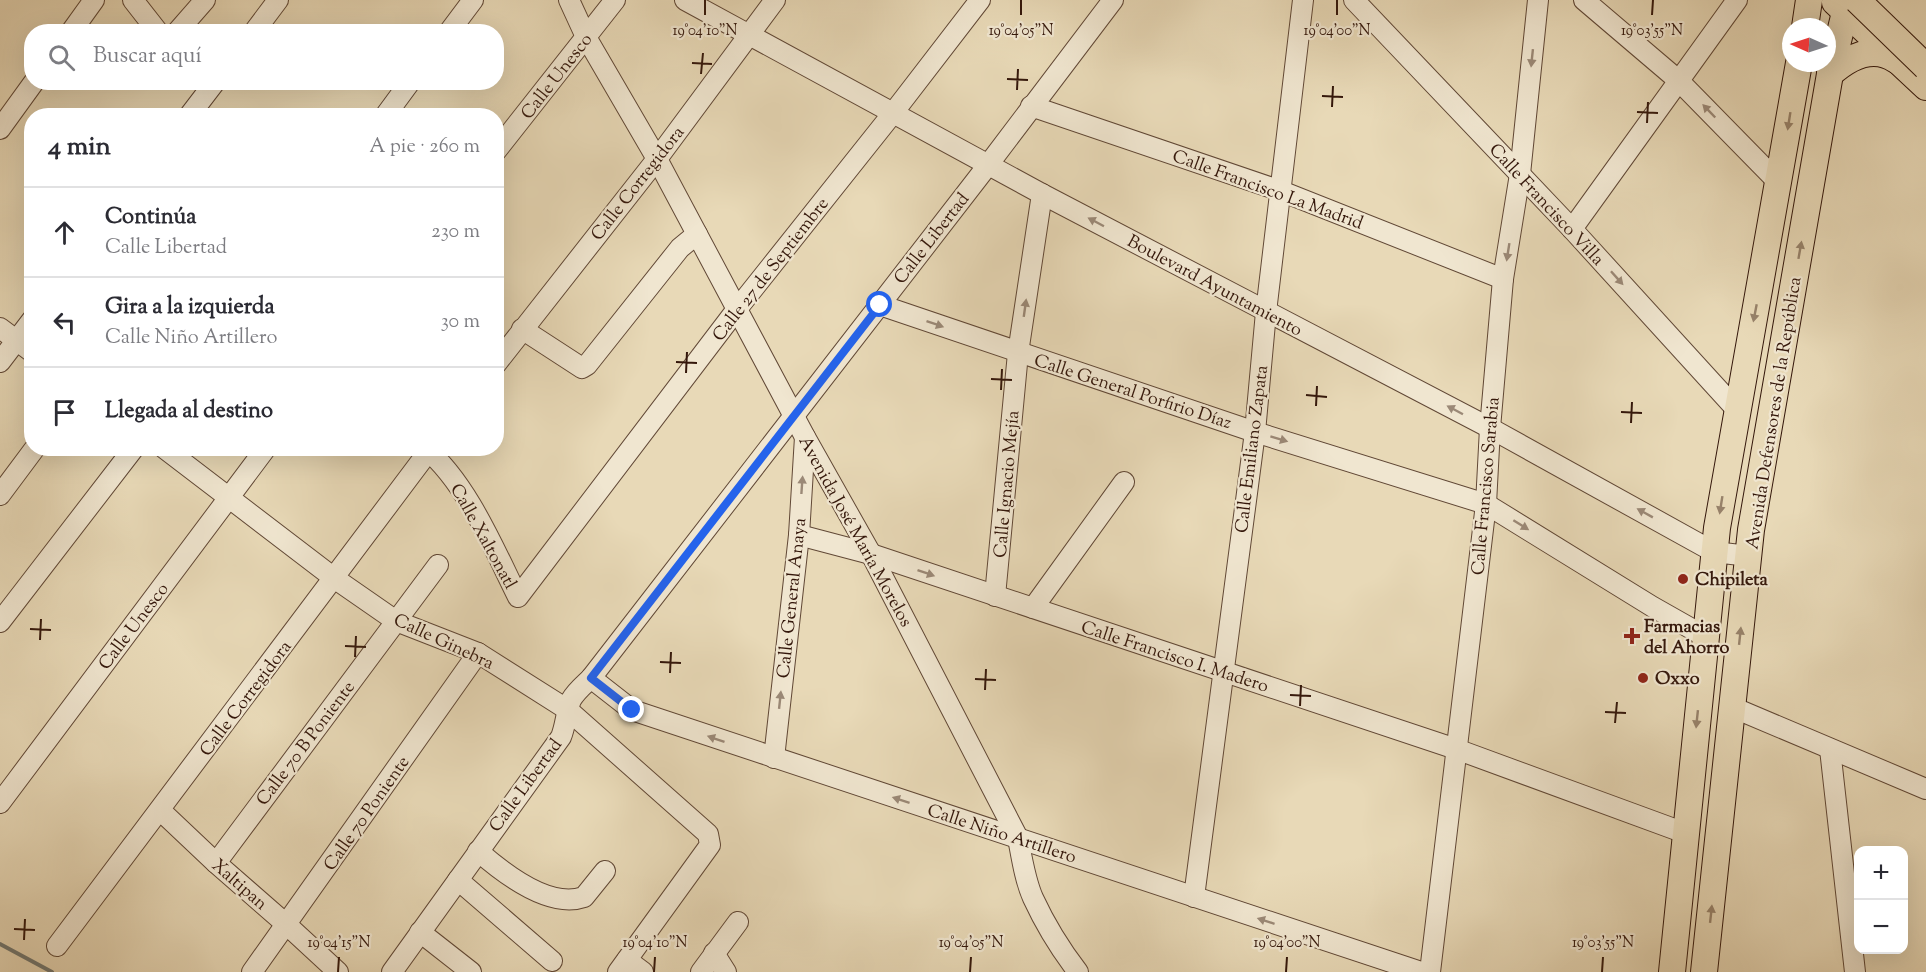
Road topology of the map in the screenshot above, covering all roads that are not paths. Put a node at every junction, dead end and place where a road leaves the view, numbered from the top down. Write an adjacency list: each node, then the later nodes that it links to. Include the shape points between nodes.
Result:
1 (133, 0): 24 (street)
2 (205, 0): 25 (street)
3 (279, 0): 26 (street)
4 (473, 0): 27 (street)
5 (569, 0): 29 (street, Avenida José María Morelos)
6 (615, 0): 29 (street, Calle Unesco)
7 (685, 0): 28 (street, Boulevard Ayuntamiento)
8 (775, 0): 28 (street, Calle Corregidora)
9 (980, 0): 39 (street, Calle 27 de Septiembre)
10 (1113, 0): 37 (street, Calle Libertad)
11 (1303, 0): 46 (street, Calle Emiliano Zapata)
12 (1354, 0): 44 (street, Calle Francisco Villa)
13 (1538, 0): 44 (street, Calle Francisco Sarabia, one-way to 44)
14 (1584, 0): 34 (street)
15 (1737, 0): 34 (street)
16 (1809, 0): 22 (main road)
17 (1883, 0): 30 (main road)
18 (1914, 0): 21 (main road)
19 (92, 1): 23 (street)
20 (1846, 3): 32 (main road, Avenida Defensores de la República); 33 (main road, bridge)
21 (1926, 12)
22 (1806, 18)
23 (76, 24)
24 (152, 24)
25 (184, 24)
26 (260, 24)
27 (455, 24)
28 (749, 35): 39 (street, Boulevard Ayuntamiento); 42 (street, Calle Corregidora)
29 (586, 37): 41 (street, Calle Unesco); 42 (street, Avenida José María Morelos)
30 (1926, 42): 33 (main road)
31 (1798, 72): 45 (main road, Avenida Defensores de la República, one-way to 45)
32 (1830, 74): 33 (main road, via 1846,61 1869,52 1886,54); 78 (main road, Avenida Defensores de la República, one-way to 32)
33 (1919, 75)
34 (1678, 80): 45 (street, one-way to 34); 48 (street)
35 (28, 90): 40 (street)
36 (404, 90): 38 (street)
37 (1031, 106): 43 (street, Calle Libertad); 46 (street, Calle Francisco La Madrid)
38 (391, 108)
39 (893, 113): 43 (street, Boulevard Ayuntamiento); 52 (street, Calle 27 de Septiembre)
40 (0, 129)
41 (504, 142)
42 (657, 159): 49 (street, Avenida José María Morelos); 55 (street, Calle Corregidora)
43 (988, 165): 47 (street, Boulevard Ayuntamiento); 51 (street, Calle Libertad)
44 (1520, 174): 48 (street, Calle Francisco Villa); 50 (street, Calle Francisco Sarabia, one-way to 50)
45 (1779, 183): 60 (main road, Avenida Defensores de la República, one-way to 60)
46 (1281, 191): 50 (street, Calle Francisco La Madrid); 53 (street, Calle Emiliano Zapata)
47 (1042, 194): 53 (street, Boulevard Ayuntamiento, one-way to 47); 57 (street, Calle Ignacio Mejía, one-way to 47)
48 (1572, 229): 60 (street, Calle Francisco Villa, one-way to 60)
49 (697, 234): 52 (street, Avenida José María Morelos); 55 (street, via 680,248 582,368)
50 (1503, 279): 62 (street, Calle Francisco Sarabia)
51 (880, 305): 57 (street, Calle General Porfirio Díaz, one-way to 57); 61 (street, Calle Libertad)
52 (737, 309): 61 (street, Avenida José María Morelos); 82 (street, Calle 27 de Septiembre)
53 (1266, 312): 62 (street, Boulevard Ayuntamiento, one-way to 53); 63 (street, Calle Emiliano Zapata)
54 (0, 328): 56 (street)
55 (522, 329): 58 (street, Calle Corregidora)
56 (24, 346): 59 (street)
57 (1018, 352): 63 (street, Calle General Porfirio Díaz); 81 (street, Calle Ignacio Mejía)
58 (504, 353)
59 (0, 362)
60 (1737, 410): 76 (main road, Avenida Defensores de la República, one-way to 76)
61 (793, 416): 64 (street, Avenida José María Morelos); 89 (street, Calle Libertad)
62 (1490, 428): 74 (street, Calle Francisco Sarabia); 76 (street, Boulevard Ayuntamiento, one-way to 62)
63 (1255, 432): 74 (street, Calle General Porfirio Díaz, one-way to 74); 88 (street, Calle Emiliano Zapata)
64 (805, 437): 75 (street, Calle General Anaya, one-way to 64); 77 (street, Avenida José María Morelos)
65 (29, 456): 72 (street)
66 (128, 456): 84 (street)
67 (175, 456): 73 (street, Calle Ginebra)
68 (260, 456): 73 (street, Calle Unesco)
69 (423, 456): 80 (street, Calle Corregidora)
70 (434, 456): 82 (street, Calle Xaltonatl, via 474,510)
71 (1124, 482): 83 (street)
72 (0, 495)
73 (230, 498): 80 (street, Calle Ginebra); 96 (street, Calle Unesco)
74 (1486, 504): 86 (street, Calle General Porfirio Díaz, one-way to 86); 92 (street, Calle Francisco Sarabia)
75 (799, 535): 77 (street, Calle Francisco I. Madero); 94 (street, Calle General Anaya, one-way to 75)
76 (1714, 552): 78 (street, Boulevard Ayuntamiento); 86 (main road, Avenida Defensores de la República)
77 (871, 554): 81 (street, Calle Francisco I. Madero, one-way to 81); 99 (street, Avenida José María Morelos)
78 (1749, 556): 90 (main road, Avenida Defensores de la República, one-way to 78)
79 (438, 565): 85 (street, Calle 70 B Poniente)
80 (334, 578): 85 (street, Calle Ginebra); 97 (street, Calle Corregidora)
81 (995, 596): 83 (street, Calle Francisco I. Madero)
82 (518, 597)
83 (1033, 608): 88 (street, Calle Francisco I. Madero)
84 (0, 621)
85 (396, 621): 87 (street, Calle Ginebra); 101 (street, Calle 70 B Poniente)
86 (1706, 637): 98 (main road, Avenida Defensores de la República, one-way to 98)
87 (478, 653): 91 (street, Calle Ginebra); 106 (street, Calle 70 Poniente)
88 (1223, 672): 92 (street, Calle Francisco I. Madero); 104 (street, Calle Emiliano Zapata)
89 (591, 678): 91 (street, Calle Libertad, via 574,696); 94 (street, Calle Niño Artillero, one-way to 89, via 632,710)
90 (1732, 707): 93 (street); 122 (main road, Avenida Defensores de la República, one-way to 90)
91 (568, 710): 100 (street, Calle Libertad, via 561,737); 111 (street, Calle Ginebra, via 708,834 710,844)
92 (1456, 749): 98 (street, Calle Francisco I. Madero); 120 (street, Calle Francisco Sarabia)
93 (1830, 749): 95 (street); 123 (street)
94 (774, 758): 99 (street, Calle Niño Artillero, one-way to 94)
95 (1926, 789)
96 (0, 803)
97 (161, 811): 101 (street, Xaltipan); 108 (street, Calle Corregidora)
98 (1685, 833): 121 (main road, Avenida Defensores de la República)
99 (1018, 838): 104 (street, Calle Niño Artillero); 118 (street, Avenida José María Morelos, via 1034,898)
100 (478, 851): 102 (street, via 501,871 532,889 568,900 584,897); 103 (street, Calle Libertad)
101 (216, 863): 106 (street, Xaltipan)
102 (605, 871)
103 (458, 880): 107 (street, Calle Libertad); 110 (street)
104 (1194, 897): 119 (street, Calle Niño Artillero, one-way to 104)
105 (738, 922): 109 (street)
106 (287, 925): 113 (street, Calle 70 Poniente); 114 (street, Xaltipan)
107 (420, 932): 112 (street, Calle Libertad); 115 (street)
108 (57, 946)
109 (714, 953): 116 (street); 117 (street)
110 (552, 961)
111 (629, 968)
112 (393, 971)
113 (252, 972)
114 (338, 972)
115 (471, 972)
116 (701, 972)
117 (726, 972)
118 (1078, 972)
119 (1421, 972)
120 (1430, 972)
121 (1672, 972)
122 (1704, 972)
123 (1855, 972)

